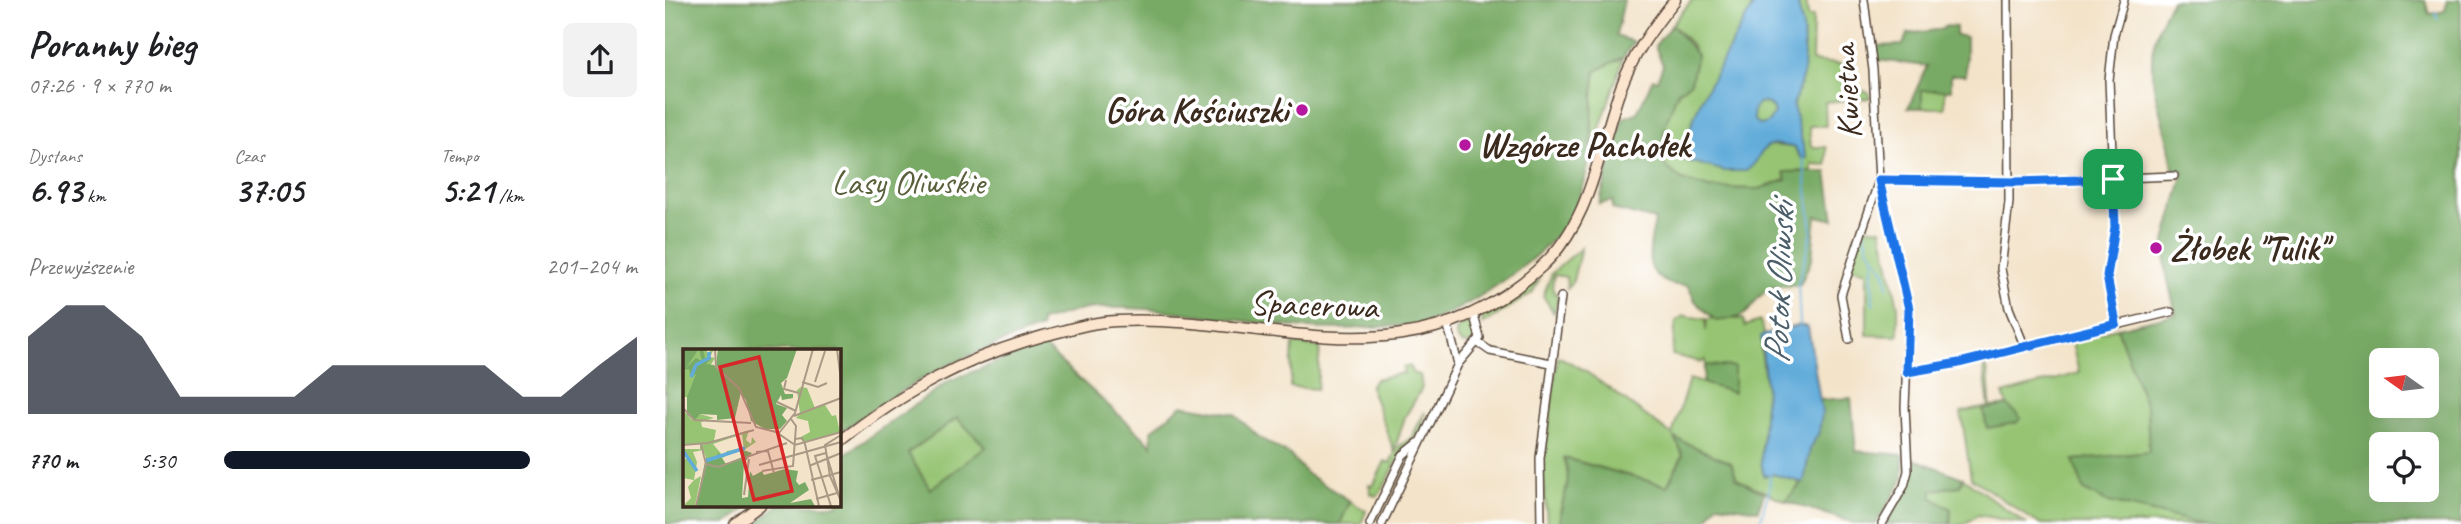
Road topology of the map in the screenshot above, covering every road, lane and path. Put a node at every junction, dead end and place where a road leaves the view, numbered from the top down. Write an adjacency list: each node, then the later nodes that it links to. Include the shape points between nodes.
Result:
1 (1675, 0): 10 (main road, Spacerowa, via 1631,64 1584,206 1570,234 1532,274)
2 (1864, 0): 7 (street, Kwietna)
3 (2008, 0): 8 (street)
4 (2124, 0): 6 (street, via 2109,80)
5 (2174, 176): 6 (street)
6 (2113, 179): 8 (street); 13 (street, via 2115,227 2107,276)
7 (1879, 180): 8 (street); 14 (street, Kwietna, via 1841,295); 21 (street, Kwietna, via 1909,309)
8 (2010, 182): 17 (street, via 2002,280)
9 (1561, 297): 19 (street)
10 (1472, 312): 12 (main road, Spacerowa); 15 (street, via 1480,333)
11 (2171, 312): 13 (street)
12 (1447, 322): 16 (street); 22 (main road, Spacerowa, via 1345,340 1165,322 1093,324 1011,345 946,370 892,402)
13 (2116, 324): 17 (street)
14 (1849, 339)
15 (1477, 342): 18 (street); 19 (street, via 1490,351)
16 (1454, 344): 18 (street); 20 (street)
17 (2024, 345): 21 (street)
18 (1469, 349): 20 (street)
19 (1551, 363): 28 (street, via 1540,458)
20 (1458, 364): 23 (street)
21 (1907, 372): 29 (street, Kwietna, via 1907,479)
22 (840, 441)
23 (1418, 443): 26 (street, via 1403,455); 27 (street)
24 (759, 506): 25 (main road)
25 (735, 524)
26 (1370, 524)
27 (1383, 524)
28 (1541, 524)
29 (1882, 524)

